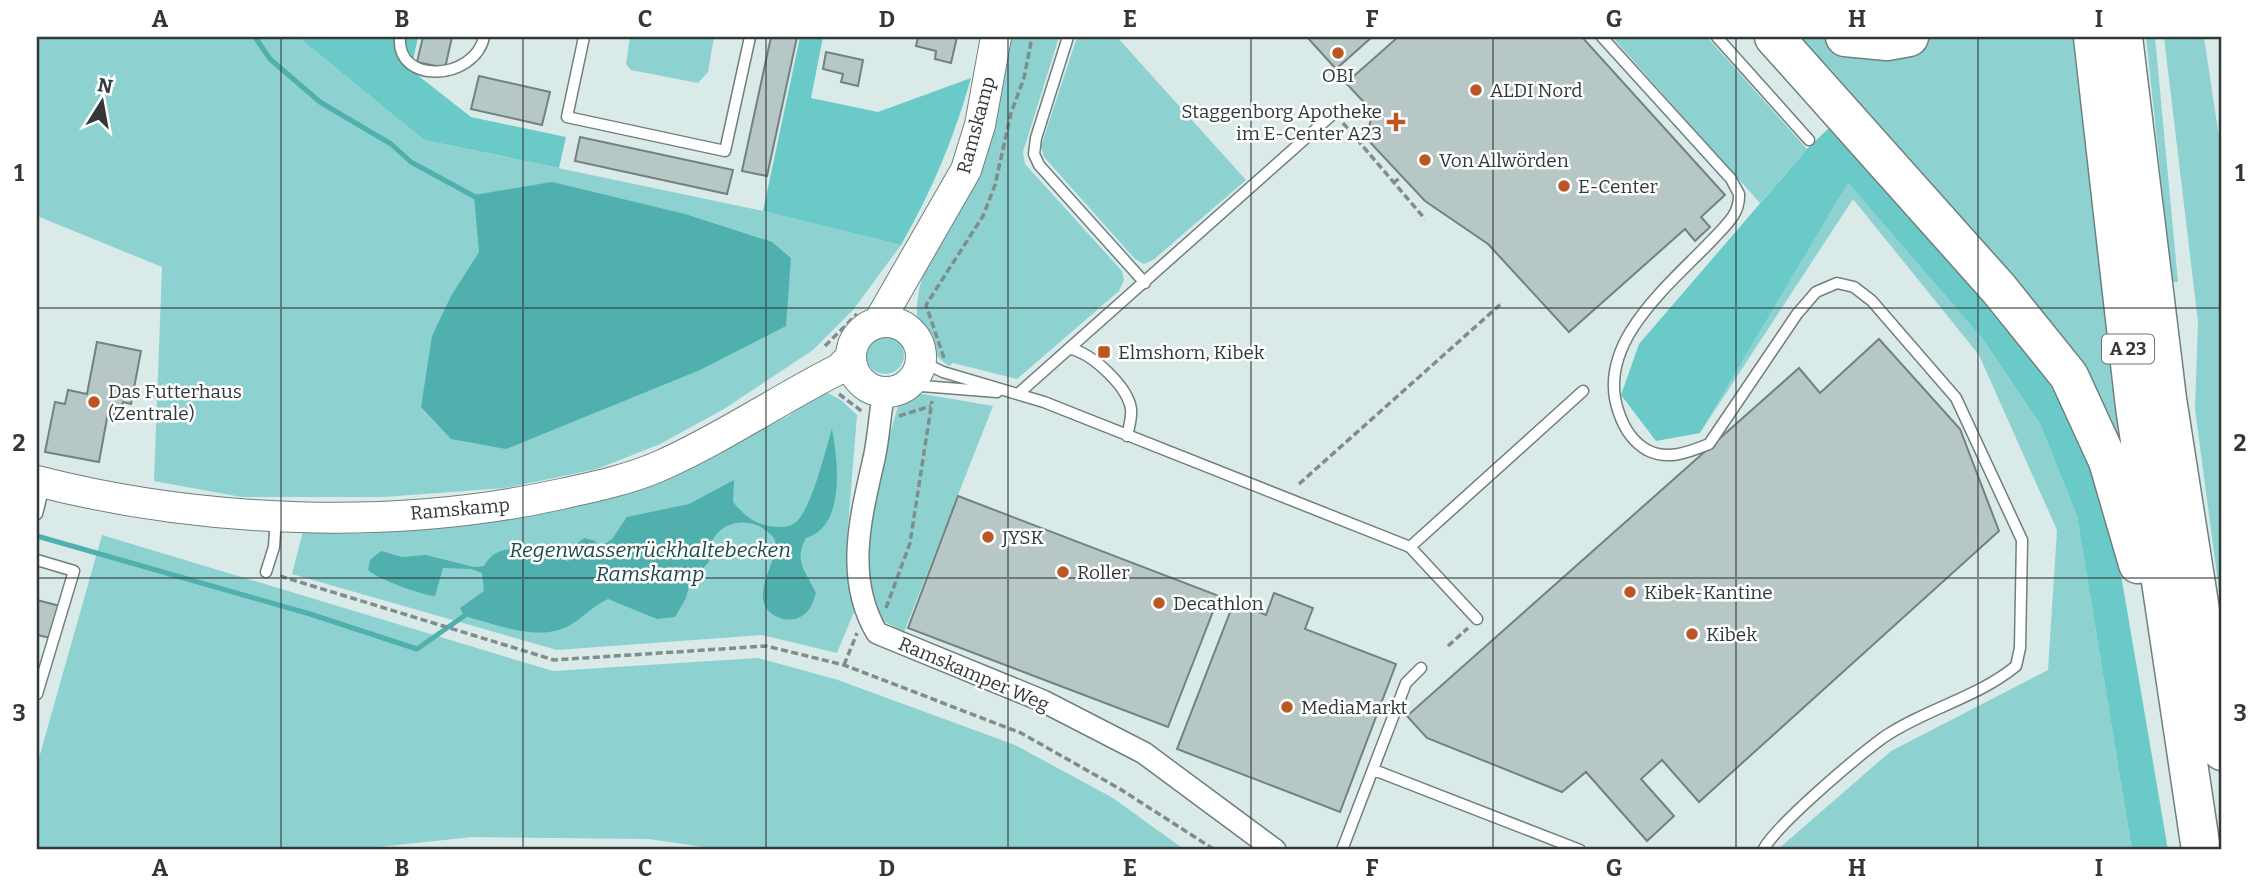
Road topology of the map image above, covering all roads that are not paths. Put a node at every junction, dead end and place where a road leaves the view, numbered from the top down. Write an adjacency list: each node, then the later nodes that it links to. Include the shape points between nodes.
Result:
1 (400, 37): 2 (lane, via 408,61 437,72 453,70 473,59)
2 (484, 37)
3 (584, 37): 4 (lane, via 567,117 725,151)
4 (750, 37)
5 (996, 37): 17 (street, Ramskamp, via 980,125 966,170 924,246)
6 (1068, 37): 16 (lane, via 1034,154)
7 (1602, 37): 39 (lane, via 1731,179 1739,194 1732,218 1655,300 1618,357 1615,404 1639,446 1663,456 1709,444 1816,292 1837,283 1854,286 1955,398 2022,540 2021,648 2016,666 1885,737 1795,814)
8 (1717, 37): 15 (lane)
9 (1774, 37): 31 (highway, via 1999,289 2069,376 2108,461 2154,638)
10 (1845, 37): 11 (highway, via 1887,41)
11 (1909, 37)
12 (2093, 37): 31 (highway, A 23, via 2135,407)
13 (2123, 37): 34 (highway, A 23, via 2167,399)
14 (1335, 113): 16 (lane)
15 (1808, 140)
16 (1145, 283): 18 (lane)
17 (891, 324): 19 (street, Ramskamp, via 859,335); 20 (street, via 914,335 920,348)
18 (1071, 349): 22 (lane); 23 (lane, via 1097,361 1126,397 1131,411)
19 (851, 357): 20 (street, via 860,382); 26 (street, Ramskamp, via 839,369 661,466 593,487 505,507 371,517)
20 (898, 388): 22 (lane); 22 (lane, via 943,372); 36 (street, Ramskamper Weg, via 863,499 856,560 877,633 1042,701 1144,753)
21 (1583, 391): 27 (lane)
22 (1017, 394): 23 (lane)
23 (1127, 436): 27 (lane)
24 (41, 482): 25 (lane); 26 (street, Ramskamp, via 171,505)
25 (37, 513)
26 (277, 515): 29 (lane)
27 (1410, 547): 30 (lane)
28 (37, 560): 33 (lane, via 74,571)
29 (266, 572)
30 (1477, 619)
31 (2172, 660): 40 (highway, A 23)
32 (1421, 668): 35 (lane, via 1406,683)
33 (37, 694)
34 (2222, 751)
35 (1374, 770): 37 (lane); 38 (lane)
36 (1275, 850)
37 (1342, 850)
38 (1580, 850)
39 (1763, 850)
40 (2201, 850)

